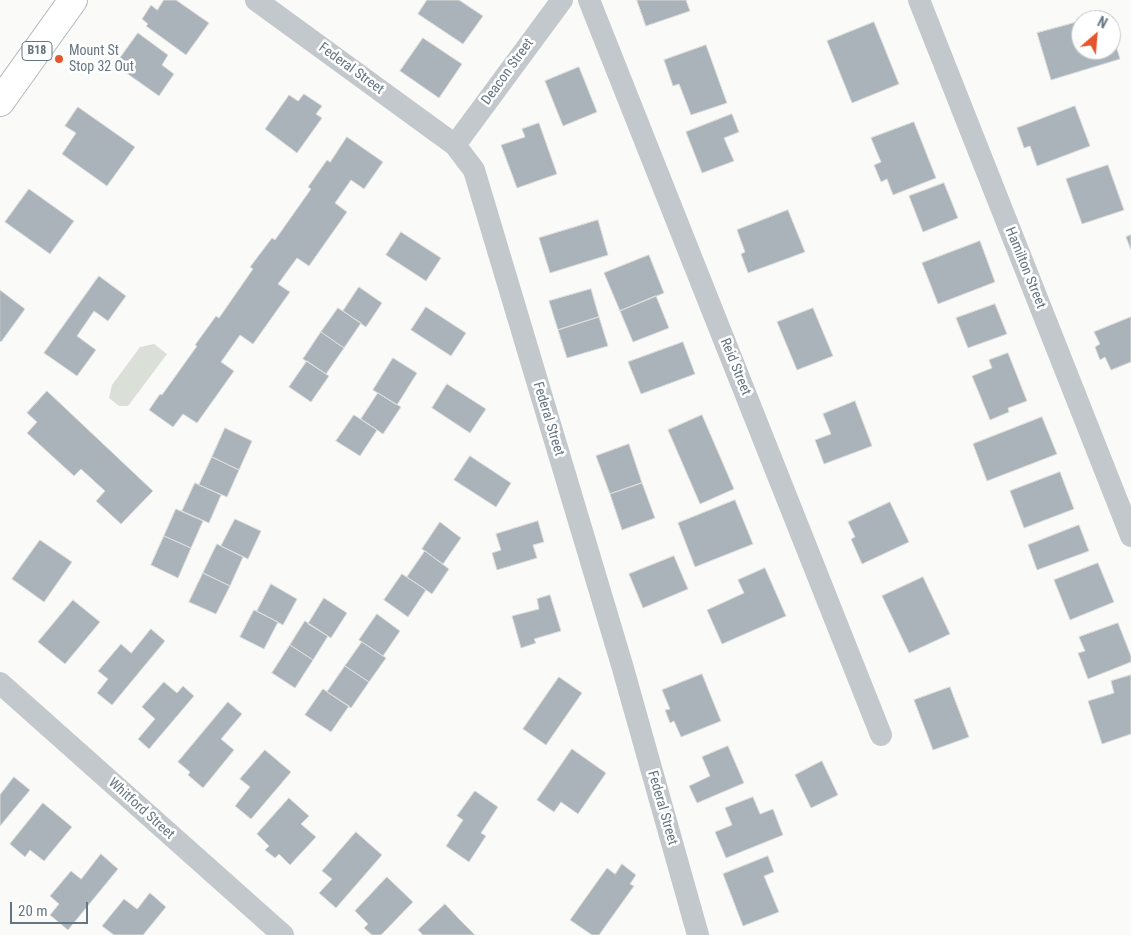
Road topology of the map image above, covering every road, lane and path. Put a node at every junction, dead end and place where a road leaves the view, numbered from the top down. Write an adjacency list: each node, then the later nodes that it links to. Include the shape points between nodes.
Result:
1 (73, 0): 6 (highway, B18)
2 (256, 0): 7 (street, Federal Street)
3 (562, 0): 7 (street, Deacon Street)
4 (588, 0): 10 (street, Reid Street)
5 (919, 0): 8 (street, Hamilton Street)
6 (0, 102)
7 (455, 145): 12 (street, Federal Street, via 474,170 622,665)
8 (1131, 536)
9 (0, 683): 11 (street, Whitford Street)
10 (881, 735)
11 (283, 935)
12 (698, 935)

